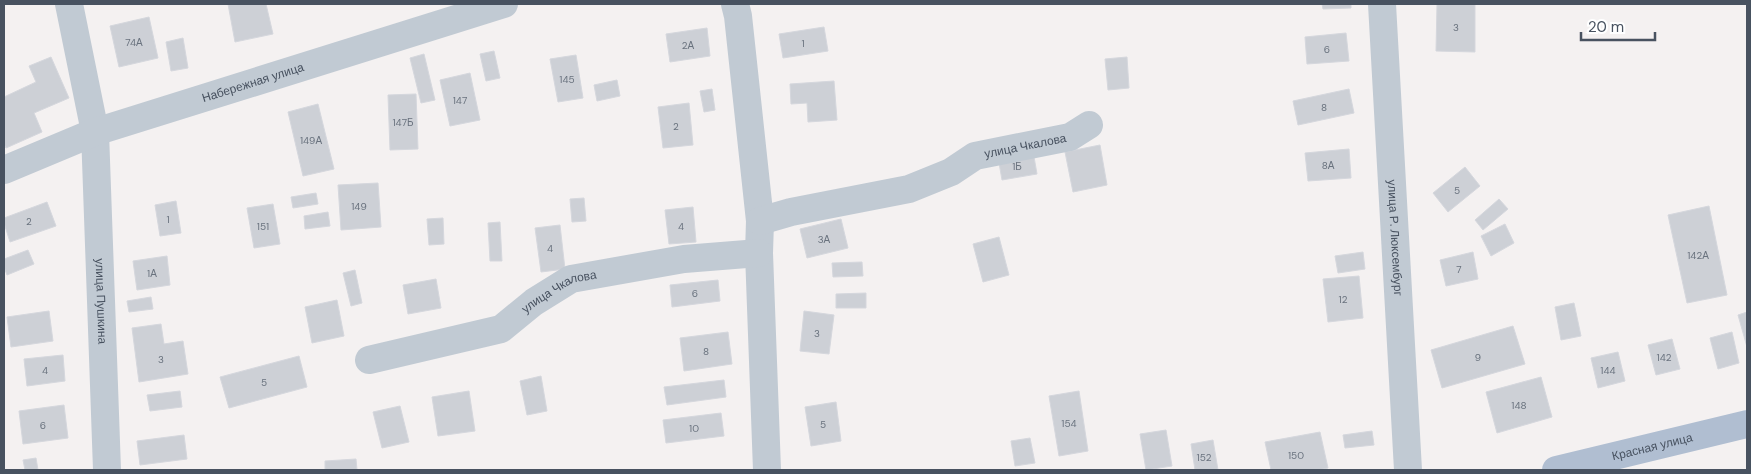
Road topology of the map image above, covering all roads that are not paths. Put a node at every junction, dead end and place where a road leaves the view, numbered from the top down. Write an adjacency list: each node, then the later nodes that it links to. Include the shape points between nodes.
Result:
1 (69, 4): 6 (street, улица Пушкина)
2 (504, 4): 6 (street, Набережная улица)
3 (735, 4): 8 (street)
4 (1382, 4): 14 (street, улица Р. Люксембург)
5 (1089, 125): 8 (street, улица Чкалова, via 1070,136 975,156 951,172 909,189 790,212)
6 (95, 132): 7 (street, Набережная улица); 12 (street, улица Пушкина)
7 (4, 170)
8 (760, 221): 9 (street)
9 (759, 253): 10 (street, улица Чкалова, via 684,259 571,279 534,302 501,329); 13 (street)
10 (369, 360)
11 (1747, 424): 15 (main road, Красная улица)
12 (107, 470)
13 (767, 470)
14 (1408, 470)
15 (1556, 470)

